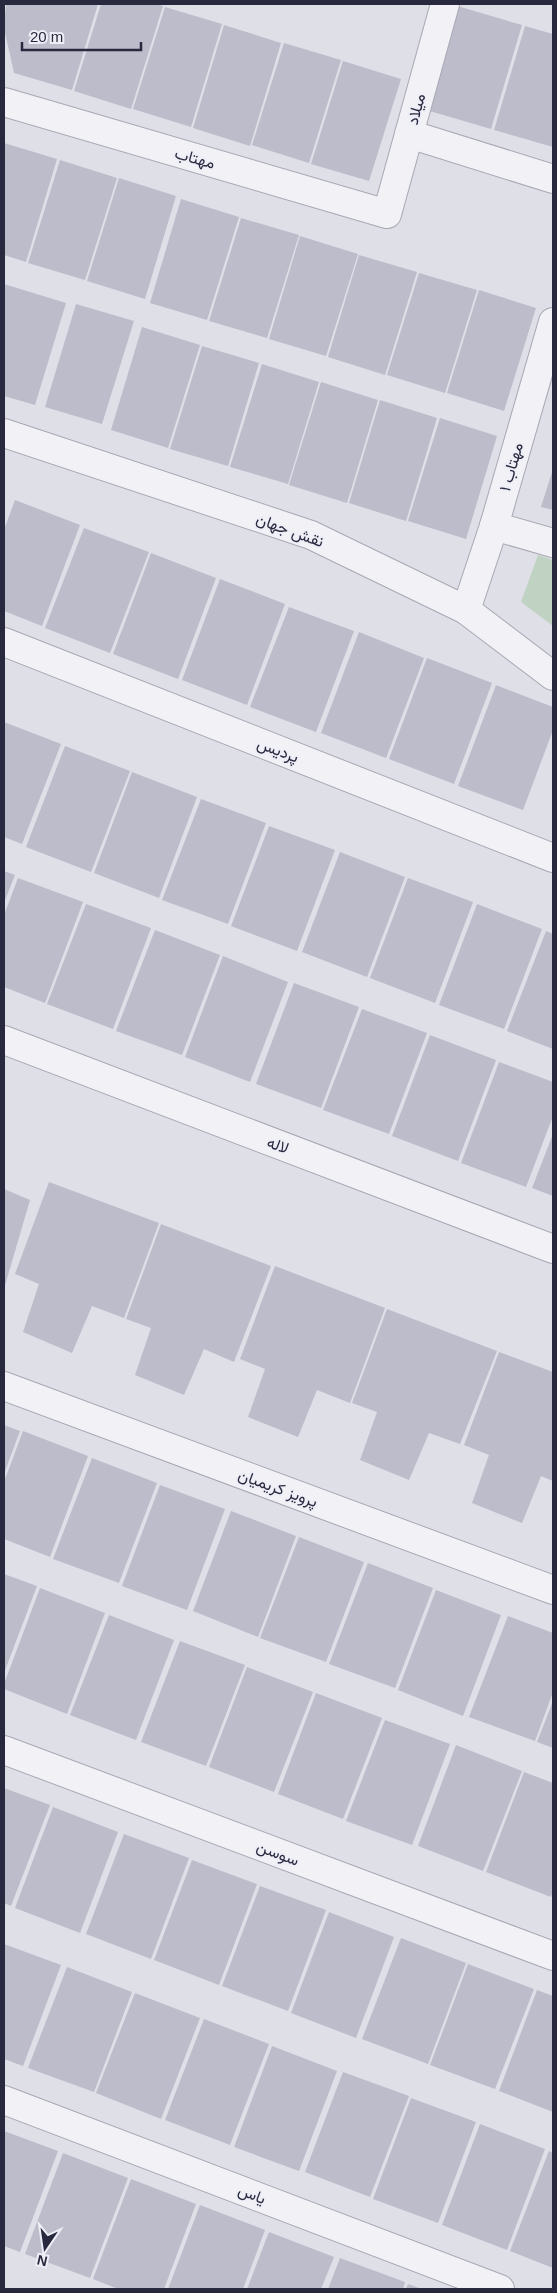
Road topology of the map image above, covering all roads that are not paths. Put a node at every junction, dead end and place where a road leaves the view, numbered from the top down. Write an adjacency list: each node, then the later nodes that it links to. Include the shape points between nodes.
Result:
1 (445, 4): 3 (street, میلاد)
2 (4, 102): 5 (street, مهتاب)
3 (409, 134): 4 (street); 5 (street, میلاد)
4 (553, 179)
5 (387, 214)
6 (553, 322): 8 (street, مهتاب ۱)
7 (4, 433): 10 (street, نقش جهان, via 311,535)
8 (494, 526): 9 (street); 10 (street, مهتاب ۱)
9 (553, 543)
10 (466, 610): 12 (street, نقش جهان)
11 (4, 642): 13 (street, پردیس)
12 (553, 676)
13 (553, 858)
14 (4, 1040): 15 (street, لاله)
15 (553, 1249)
16 (4, 1386): 17 (street, پرویز کریمیان)
17 (553, 1590)
18 (4, 1750): 19 (street, سوسن)
19 (553, 1956)
20 (4, 2100): 21 (street, یاس)
21 (500, 2289)

